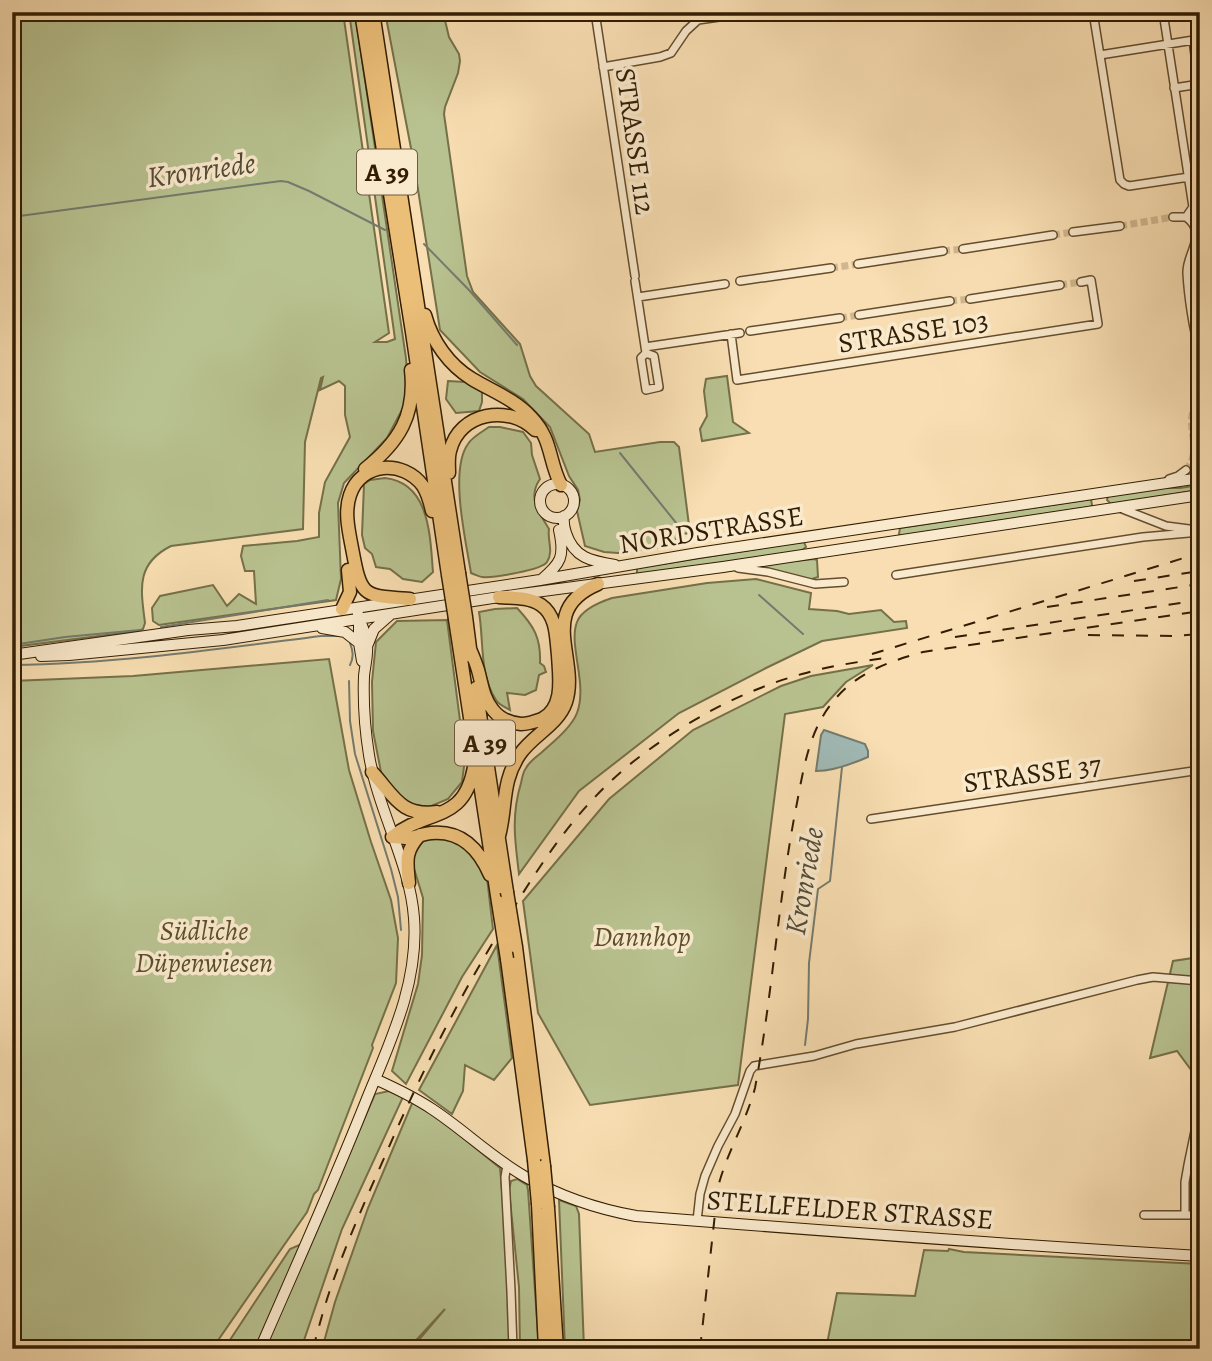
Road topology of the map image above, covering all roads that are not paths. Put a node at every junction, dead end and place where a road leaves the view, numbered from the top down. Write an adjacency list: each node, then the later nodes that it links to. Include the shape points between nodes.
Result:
1 (361, 12): 35 (highway, A 39)
2 (373, 12): 20 (highway, A 39)
3 (595, 12): 10 (street, STRASSE 112)
4 (1093, 12): 9 (street)
5 (1163, 12): 8 (street)
6 (719, 14): 10 (street, via 698,20 671,53)
7 (1196, 40): 8 (street); 11 (street)
8 (1168, 44): 9 (street); 12 (street)
9 (1100, 55): 13 (street, via 1120,180 1129,186)
10 (604, 67): 29 (street, STRASSE 112)
11 (1199, 84): 12 (street)
12 (1174, 88): 13 (street)
13 (1189, 177): 14 (street)
14 (1196, 205): 16 (street)
15 (1173, 217): 16 (street)
16 (1186, 217): 39 (street, via 1192,221 1196,237 1187,267)
17 (1120, 226): 18 (street)
18 (1077, 232)
19 (1052, 235): 21 (street)
20 (407, 242): 43 (highway, via 427,326 440,349 464,374 530,416 546,438); 47 (highway, A 39)
21 (963, 248)
22 (943, 251): 23 (street)
23 (858, 264)
24 (831, 268): 25 (street)
25 (740, 281)
26 (1086, 281): 37 (street, STRASSE 103, via 1098,324 737,380)
27 (725, 284): 29 (street)
28 (1060, 285): 30 (street)
29 (638, 297): 38 (street, STRASSE 112)
30 (970, 299)
31 (950, 302): 32 (street)
32 (859, 315)
33 (840, 318): 34 (street)
34 (750, 331)
35 (412, 332): 57 (highway, A 39); 65 (highway, via 406,418 388,449 353,481 342,507 350,583)
36 (740, 333): 37 (street)
37 (731, 334): 38 (street)
38 (646, 350): 38 (street, via 641,358 646,390 659,387 654,356)
39 (1200, 350)
40 (1186, 470): 42 (street)
41 (1200, 478): 42 (street, NORDSTRASSE)
42 (1155, 484): 44 (street, NORDSTRASSE)
43 (556, 485): 47 (highway, via 537,431 519,418 496,413 468,424 450,449); 49 (street, via 570,491 573,498 571,510); 49 (street, via 543,491 540,503 545,513)
44 (1098, 493): 48 (street); 50 (street, NORDSTRASSE)
45 (1200, 495): 46 (street, NORDSTRASSE)
46 (1116, 507): 48 (street, NORDSTRASSE); 51 (street, via 1166,526)
47 (449, 508): 57 (highway, A 39)
48 (1100, 510): 53 (street, NORDSTRASSE)
49 (559, 517): 55 (street, via 577,553); 59 (street, via 559,562)
50 (889, 525): 52 (street, NORDSTRASSE); 53 (street)
51 (1200, 531): 58 (street)
52 (816, 536): 54 (street); 55 (street, NORDSTRASSE)
53 (892, 542): 54 (street, NORDSTRASSE)
54 (819, 553): 56 (street, NORDSTRASSE)
55 (622, 566): 59 (street, NORDSTRASSE)
56 (723, 567): 60 (street, NORDSTRASSE, via 815,584); 61 (street, NORDSTRASSE)
57 (454, 574): 63 (highway, via 442,564 429,497 415,477 397,468 370,472 356,483 347,506 358,581 377,597); 68 (highway, A 39, bridge)
58 (896, 575)
59 (540, 580): 63 (street, NORDSTRASSE)
60 (844, 582)
61 (598, 584): 62 (street, NORDSTRASSE); 80 (highway, via 579,594 569,609 564,631 567,700 557,718 531,740 512,768)
62 (499, 597): 66 (street, NORDSTRASSE); 71 (highway, via 530,600 552,618 558,700 546,716 530,724 500,717 482,689)
63 (410, 599): 64 (street, NORDSTRASSE)
64 (357, 607): 65 (street, NORDSTRASSE); 67 (street)
65 (342, 609): 72 (street, NORDSTRASSE)
66 (393, 613): 67 (street, NORDSTRASSE); 70 (street)
67 (359, 618): 69 (street, NORDSTRASSE); 70 (street)
68 (460, 618): 71 (highway, A 39); 73 (highway, A 39)
69 (312, 626): 70 (street, via 338,629); 72 (street, NORDSTRASSE, via 223,640)
70 (363, 644): 75 (street)
71 (470, 649): 80 (highway, A 39)
72 (12, 656)
73 (475, 745): 76 (highway, via 467,792); 82 (highway, A 39)
74 (1200, 770): 77 (street, STRASSE 37)
75 (372, 772): 76 (highway, via 405,807 428,813); 79 (street)
76 (448, 810): 79 (highway)
77 (871, 819)
78 (420, 835): 79 (highway); 81 (highway, via 408,852); 82 (highway, via 440,833 467,841)
79 (392, 836): 81 (street)
80 (499, 836): 82 (highway, A 39)
81 (409, 883): 84 (street, via 414,940 409,982)
82 (501, 894): 87 (highway, A 39, bridge); 87 (highway, A 39, bridge, via 516,947)
83 (1200, 981): 93 (street, via 1137,980 955,1027 754,1066 705,1176)
84 (375, 1079): 88 (street, STELLFELDER STRASSE, via 430,1108); 95 (street)
85 (1200, 1107): 86 (street)
86 (1197, 1135): 92 (street, via 1185,1182)
87 (539, 1163): 89 (highway, A 39, bridge)
88 (508, 1165): 93 (street, STELLFELDER STRASSE, via 548,1188 600,1208); 96 (street)
89 (543, 1206): 97 (highway, A 39); 98 (highway, A 39)
90 (1144, 1215): 92 (street)
91 (1200, 1215): 92 (street)
92 (1185, 1216)
93 (698, 1221): 94 (street, STELLFELDER STRASSE)
94 (1200, 1256)
95 (260, 1349)
96 (513, 1349)
97 (545, 1349)
98 (557, 1349)

